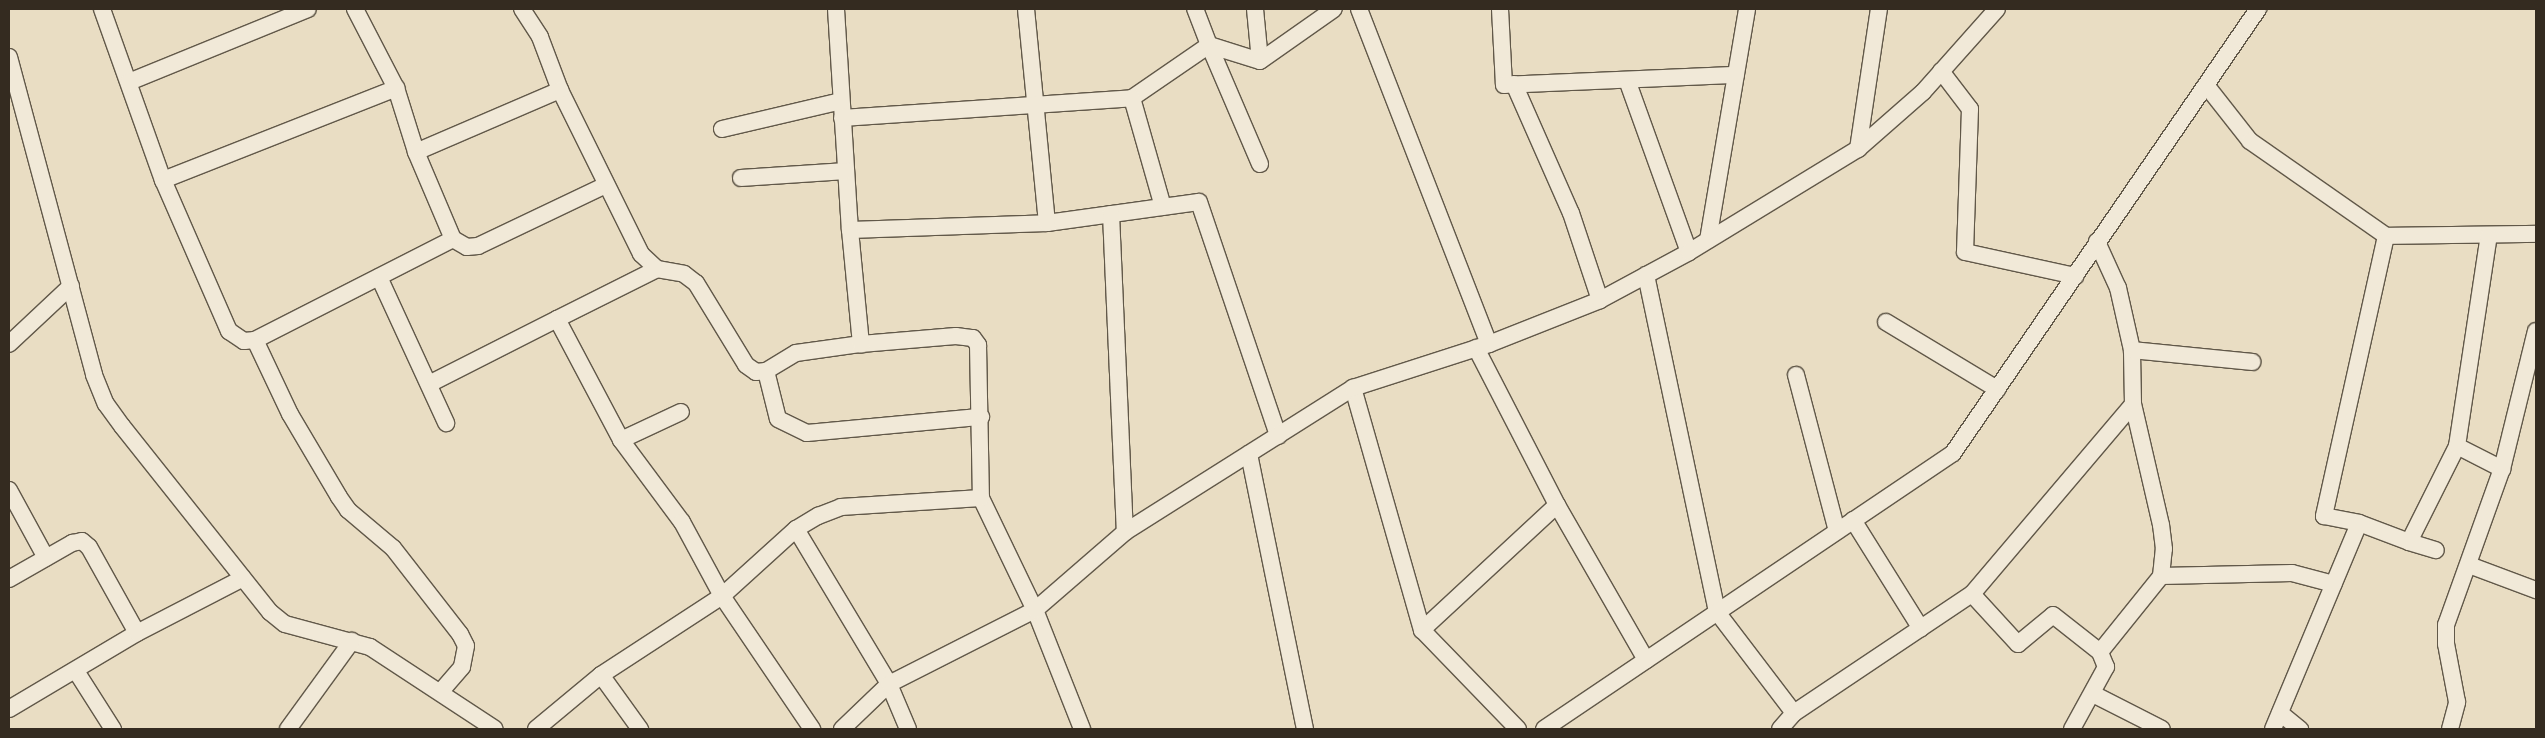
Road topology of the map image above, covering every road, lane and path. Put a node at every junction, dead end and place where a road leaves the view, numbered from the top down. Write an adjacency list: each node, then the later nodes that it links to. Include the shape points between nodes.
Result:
1 (102, 9): 22 (street)
2 (308, 9): 22 (street)
3 (355, 9): 25 (street)
4 (522, 9): 26 (street, via 540,36)
5 (836, 9): 28 (street)
6 (1026, 9): 29 (street)
7 (1195, 9): 16 (street)
8 (1256, 9): 18 (street)
9 (1334, 9): 18 (street)
10 (1360, 9): 62 (street)
11 (1500, 9): 23 (street, via 1504,85)
12 (1747, 9): 20 (street)
13 (1879, 9): 32 (street)
14 (1998, 9): 19 (street)
15 (2258, 9): 24 (street)
16 (1209, 45): 18 (street); 27 (street); 34 (street)
17 (9, 57): 54 (street)
18 (1260, 61)
19 (1941, 72): 32 (street); 52 (street, via 1970,108 1965,252)
20 (1736, 75): 21 (street); 47 (street)
21 (1627, 80): 23 (street); 49 (street)
22 (130, 82): 37 (street)
23 (1514, 84): 55 (street, via 1571,213)
24 (2206, 85): 45 (street, via 2250,141); 48 (street)
25 (396, 88): 33 (street); 37 (street)
26 (560, 90): 33 (street); 38 (street)
27 (1132, 98): 29 (street); 39 (street)
28 (841, 101): 30 (street); 31 (street)
29 (1035, 106): 30 (street); 41 (street)
30 (842, 118): 35 (street)
31 (722, 129)
32 (1858, 149): 47 (street)
33 (416, 152): 46 (street)
34 (1260, 164)
35 (846, 171): 36 (street); 42 (street)
36 (741, 178)
37 (163, 180): 59 (street, via 229,331 244,341)
38 (606, 185): 46 (street, via 478,246 467,247); 50 (street, via 641,254)
39 (1163, 207): 40 (street); 74 (street, via 1199,202)
40 (1111, 214): 41 (street); 86 (street)
41 (1047, 223): 42 (street)
42 (850, 230): 61 (street)
43 (2536, 234): 44 (street)
44 (2489, 235): 45 (street); 76 (street)
45 (2386, 236): 83 (street, via 2324,516)
46 (453, 239): 53 (street)
47 (1708, 240): 49 (street)
48 (2097, 242): 52 (street); 63 (street, via 2118,288)
49 (1689, 252): 51 (street)
50 (657, 269): 56 (street); 65 (street, via 684,274 696,283 739,357 756,372)
51 (1646, 275): 55 (street); 99 (street)
52 (2075, 276): 69 (street)
53 (379, 277): 59 (street); 67 (street)
54 (71, 286): 60 (street); 92 (street, via 94,375 106,404)
55 (1600, 300): 62 (street)
56 (557, 319): 67 (street); 75 (street)
57 (1886, 322): 69 (street)
58 (2536, 331): 78 (street)
59 (255, 340): 109 (street, via 290,414 348,510 393,548 460,634 466,646 462,667)
60 (9, 344)
61 (861, 344): 65 (street, via 796,353); 72 (street, via 956,336 973,338 981,355)
62 (1482, 346): 68 (street); 81 (street)
63 (2132, 350): 64 (street); 70 (street)
64 (2252, 362)
65 (766, 371): 72 (street, via 778,419 808,433)
66 (1796, 375): 85 (street)
67 (428, 384): 73 (street)
68 (1354, 388): 74 (street); 101 (street)
69 (1996, 389): 82 (street, via 1953,452)
70 (2133, 404): 91 (street, via 2161,525 2164,549); 96 (street)
71 (681, 412): 75 (street)
72 (981, 417): 80 (street)
73 (446, 423)
74 (1278, 436): 77 (street)
75 (622, 440): 97 (street, via 682,522)
76 (2457, 446): 78 (street); 87 (street)
77 (1249, 454): 86 (street); 123 (street)
78 (2502, 469): 90 (street)
79 (9, 490): 89 (street)
80 (981, 498): 84 (street, via 841,507); 98 (street)
81 (1557, 505): 101 (street); 105 (street)
82 (1854, 520): 85 (street); 100 (street)
83 (2360, 523): 87 (street); 94 (street)
84 (796, 529): 97 (street); 108 (street)
85 (1837, 531): 99 (street)
86 (1125, 532): 98 (street)
87 (2409, 542): 88 (street)
88 (2436, 550)
89 (46, 558): 93 (street); 102 (street, via 72,543 82,542 88,547)
90 (2468, 565): 95 (street); 130 (street, via 2446,625 2446,644 2457,702)
91 (2161, 576): 94 (street, via 2292,573); 104 (street)
92 (244, 578): 102 (street); 103 (street, via 284,624 301,631)
93 (9, 579)
94 (2334, 584): 112 (street)
95 (2536, 590)
96 (1972, 594): 100 (street); 104 (street, via 2018,644 2052,615)
97 (722, 596): 107 (street); 119 (street)
98 (1035, 610): 108 (street); 122 (street)
99 (1717, 612): 105 (street); 113 (street)
100 (1921, 629): 113 (street)
101 (1422, 630): 124 (street)
102 (137, 633): 106 (street)
103 (352, 641): 109 (street, via 384,654); 115 (street)
104 (2100, 652): 110 (street, via 2106,667)
105 (1646, 660): 125 (street)
106 (76, 671): 111 (street); 114 (street)
107 (601, 676): 117 (street); 118 (street)
108 (888, 684): 120 (street); 121 (street)
109 (440, 692): 116 (street)
110 (2093, 694): 126 (street); 127 (street)
111 (9, 708)
112 (2280, 713): 128 (street); 129 (street)
113 (1790, 723)
114 (113, 729)
115 (288, 729)
116 (495, 729)
117 (536, 729)
118 (640, 729)
119 (812, 729)
120 (842, 729)
121 (908, 729)
122 (1082, 729)
123 (1306, 729)
124 (1518, 729)
125 (1546, 729)
126 (2072, 729)
127 (2162, 729)
128 (2273, 729)
129 (2300, 729)
130 (2450, 729)

